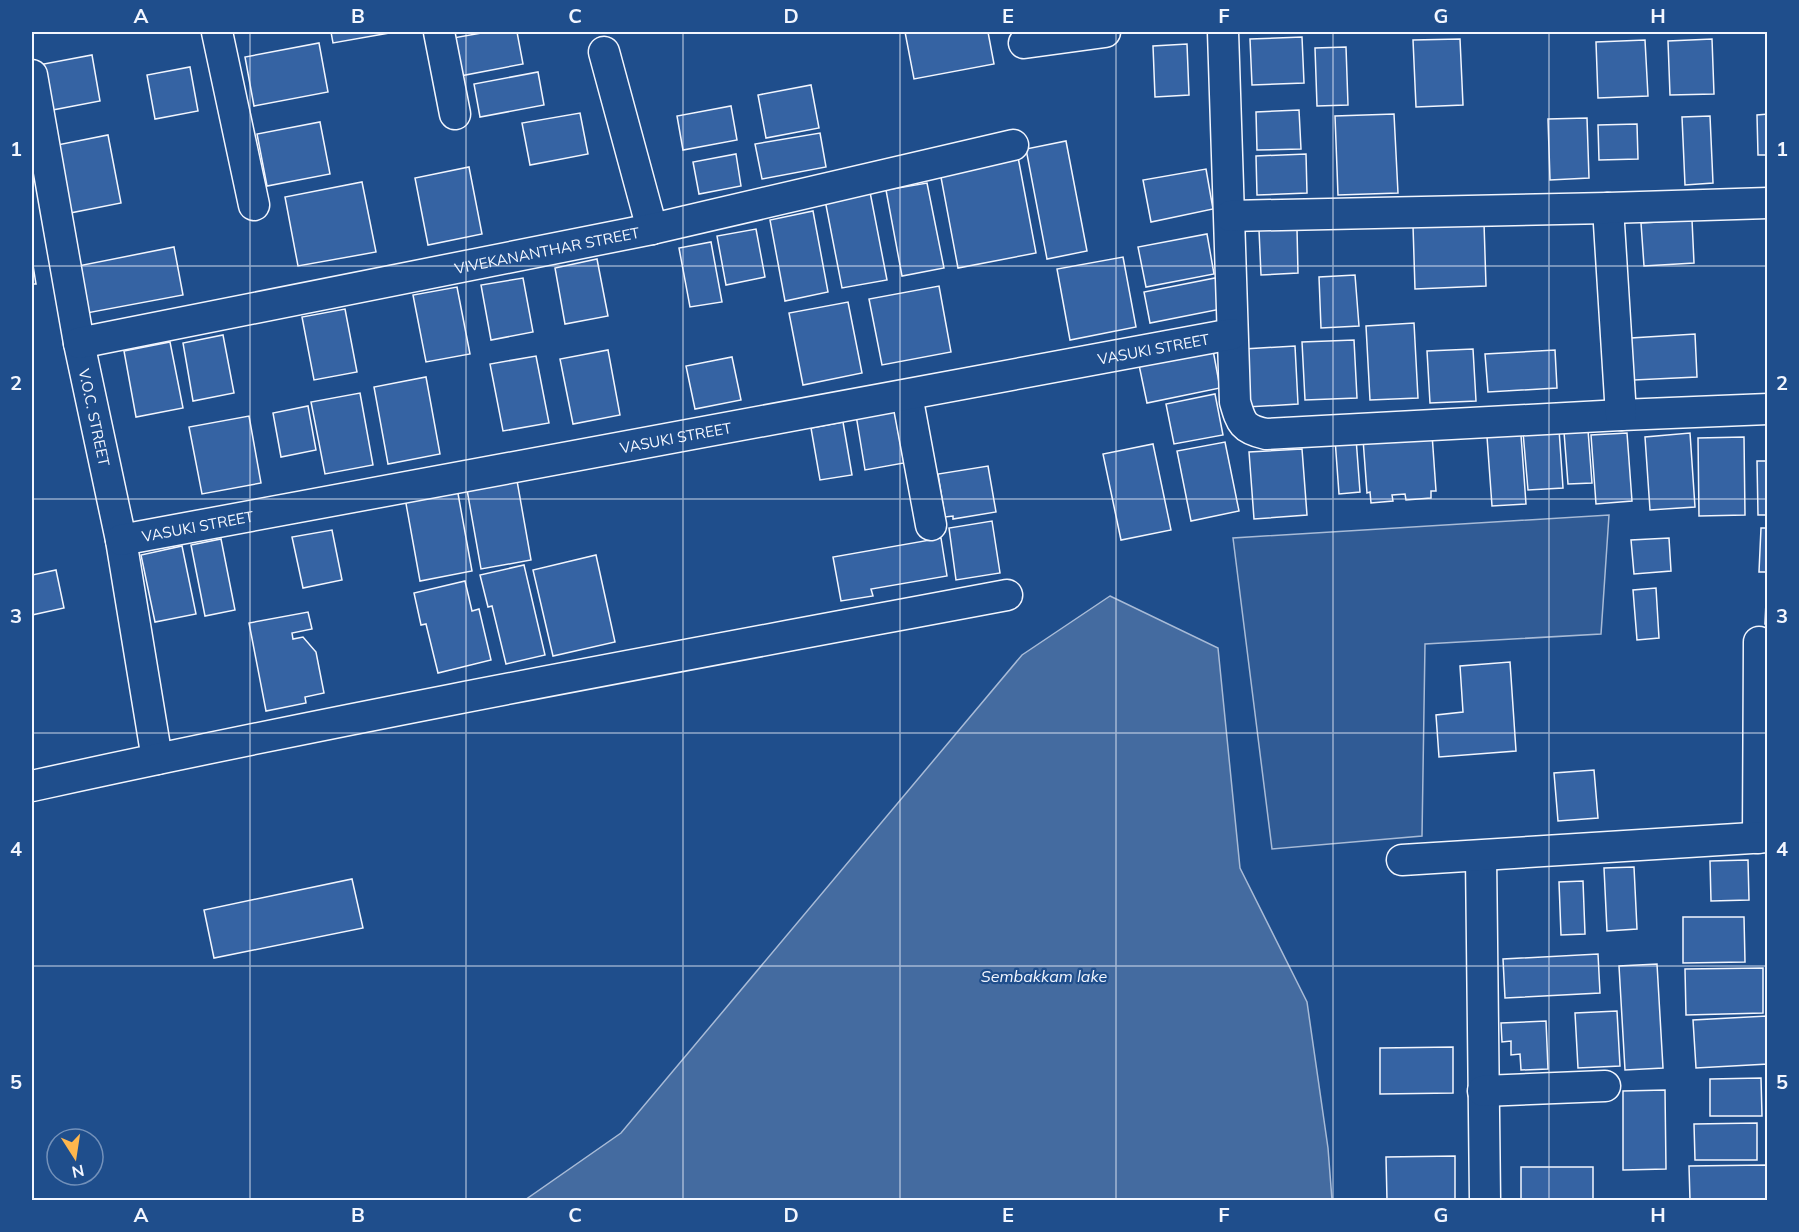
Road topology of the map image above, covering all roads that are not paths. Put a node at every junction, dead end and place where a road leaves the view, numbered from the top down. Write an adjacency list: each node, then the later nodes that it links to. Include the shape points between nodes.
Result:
1 (217, 32): 11 (street)
2 (439, 32): 8 (street)
3 (1105, 32): 5 (street)
4 (1223, 32): 13 (street)
5 (1024, 43)
6 (604, 52): 14 (street)
7 (32, 75): 16 (street, V.O.C. STREET)
8 (455, 114)
9 (1013, 145): 14 (street, VIVEKANANTHAR STREET)
10 (1767, 202): 12 (street)
11 (254, 206)
12 (1608, 208): 13 (street); 19 (street)
13 (1230, 216): 15 (street)
14 (652, 230): 16 (street, VIVEKANANTHAR STREET)
15 (1232, 334): 17 (street, VASUKI STREET); 19 (street, via 1235,402 1240,418 1251,430 1266,434)
16 (79, 343): 21 (street, V.O.C. STREET)
17 (907, 395): 20 (street); 21 (street, VASUKI STREET)
18 (1767, 409): 19 (street)
19 (1621, 415)
20 (931, 525)
21 (121, 540): 24 (street, V.O.C. STREET)
22 (1006, 595): 24 (street)
23 (1759, 642): 26 (street)
24 (157, 759): 25 (street)
25 (32, 786)
26 (1763, 837): 27 (street)
27 (1480, 856): 28 (street); 30 (street)
28 (1402, 860)
29 (1605, 1086): 30 (street)
30 (1484, 1091): 31 (street)
31 (1485, 1200)

